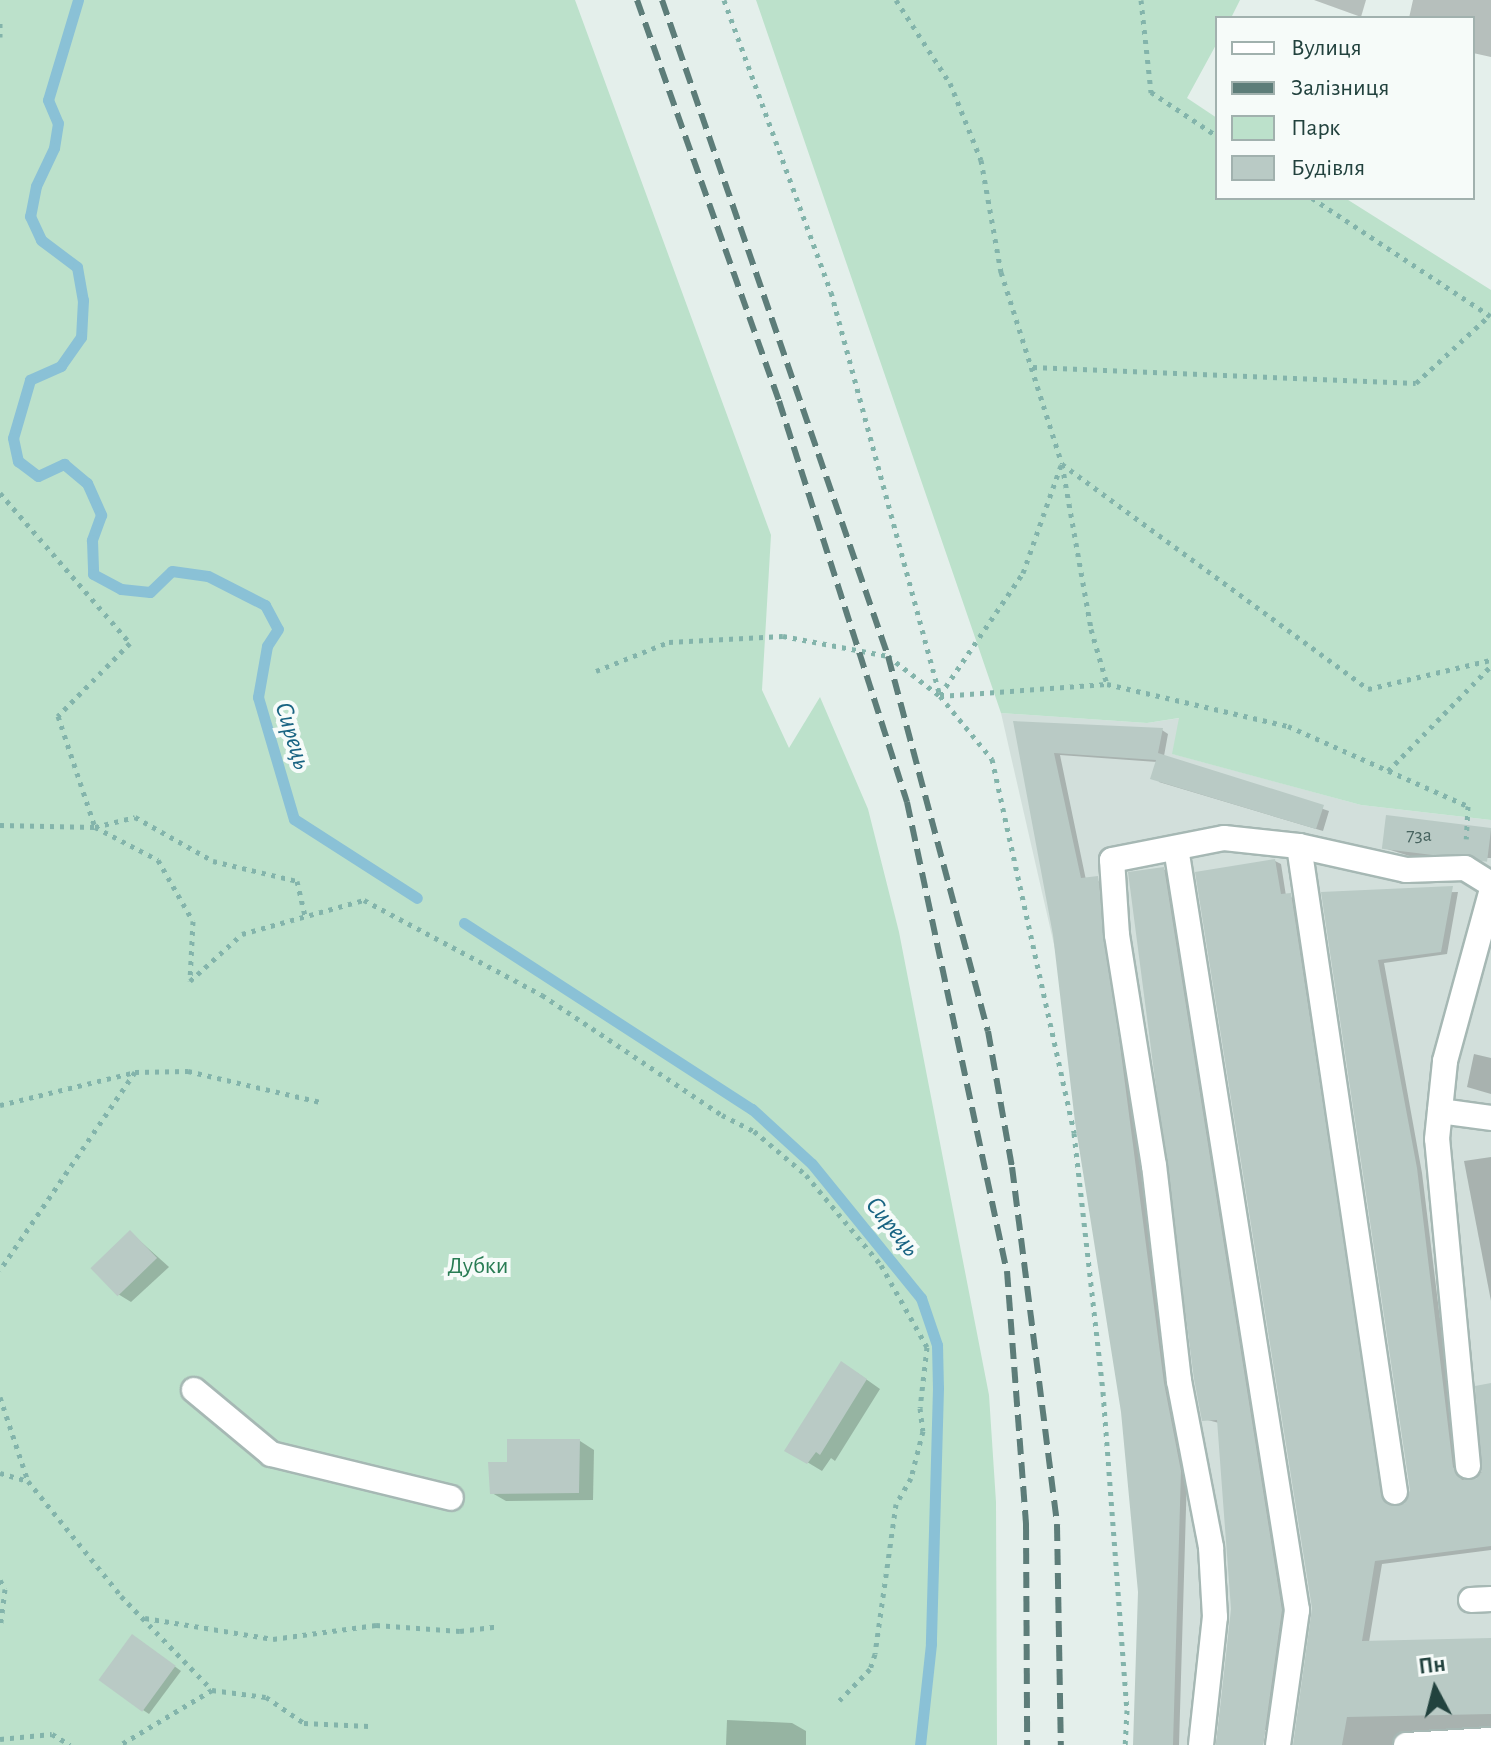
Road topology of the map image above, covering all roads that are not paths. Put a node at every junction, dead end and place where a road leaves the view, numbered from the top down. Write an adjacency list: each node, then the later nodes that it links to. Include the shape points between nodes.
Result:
1 (1299, 846): 2 (lane, via 1224,838); 3 (lane, via 1406,870 1465,868); 9 (lane)
2 (1176, 848): 12 (lane, via 1112,860 1117,935 1154,1166 1179,1381 1211,1547 1215,1617); 13 (lane, via 1297,1610)
3 (1491, 884)
4 (1491, 893): 5 (lane, via 1445,1061)
5 (1440, 1111): 6 (lane); 8 (lane, via 1437,1139)
6 (1491, 1118)
7 (194, 1390): 10 (lane, via 271,1454)
8 (1468, 1466)
9 (1395, 1492)
10 (451, 1498)
11 (1491, 1740): 14 (lane)
12 (1201, 1745)
13 (1278, 1745)
14 (1406, 1745)

